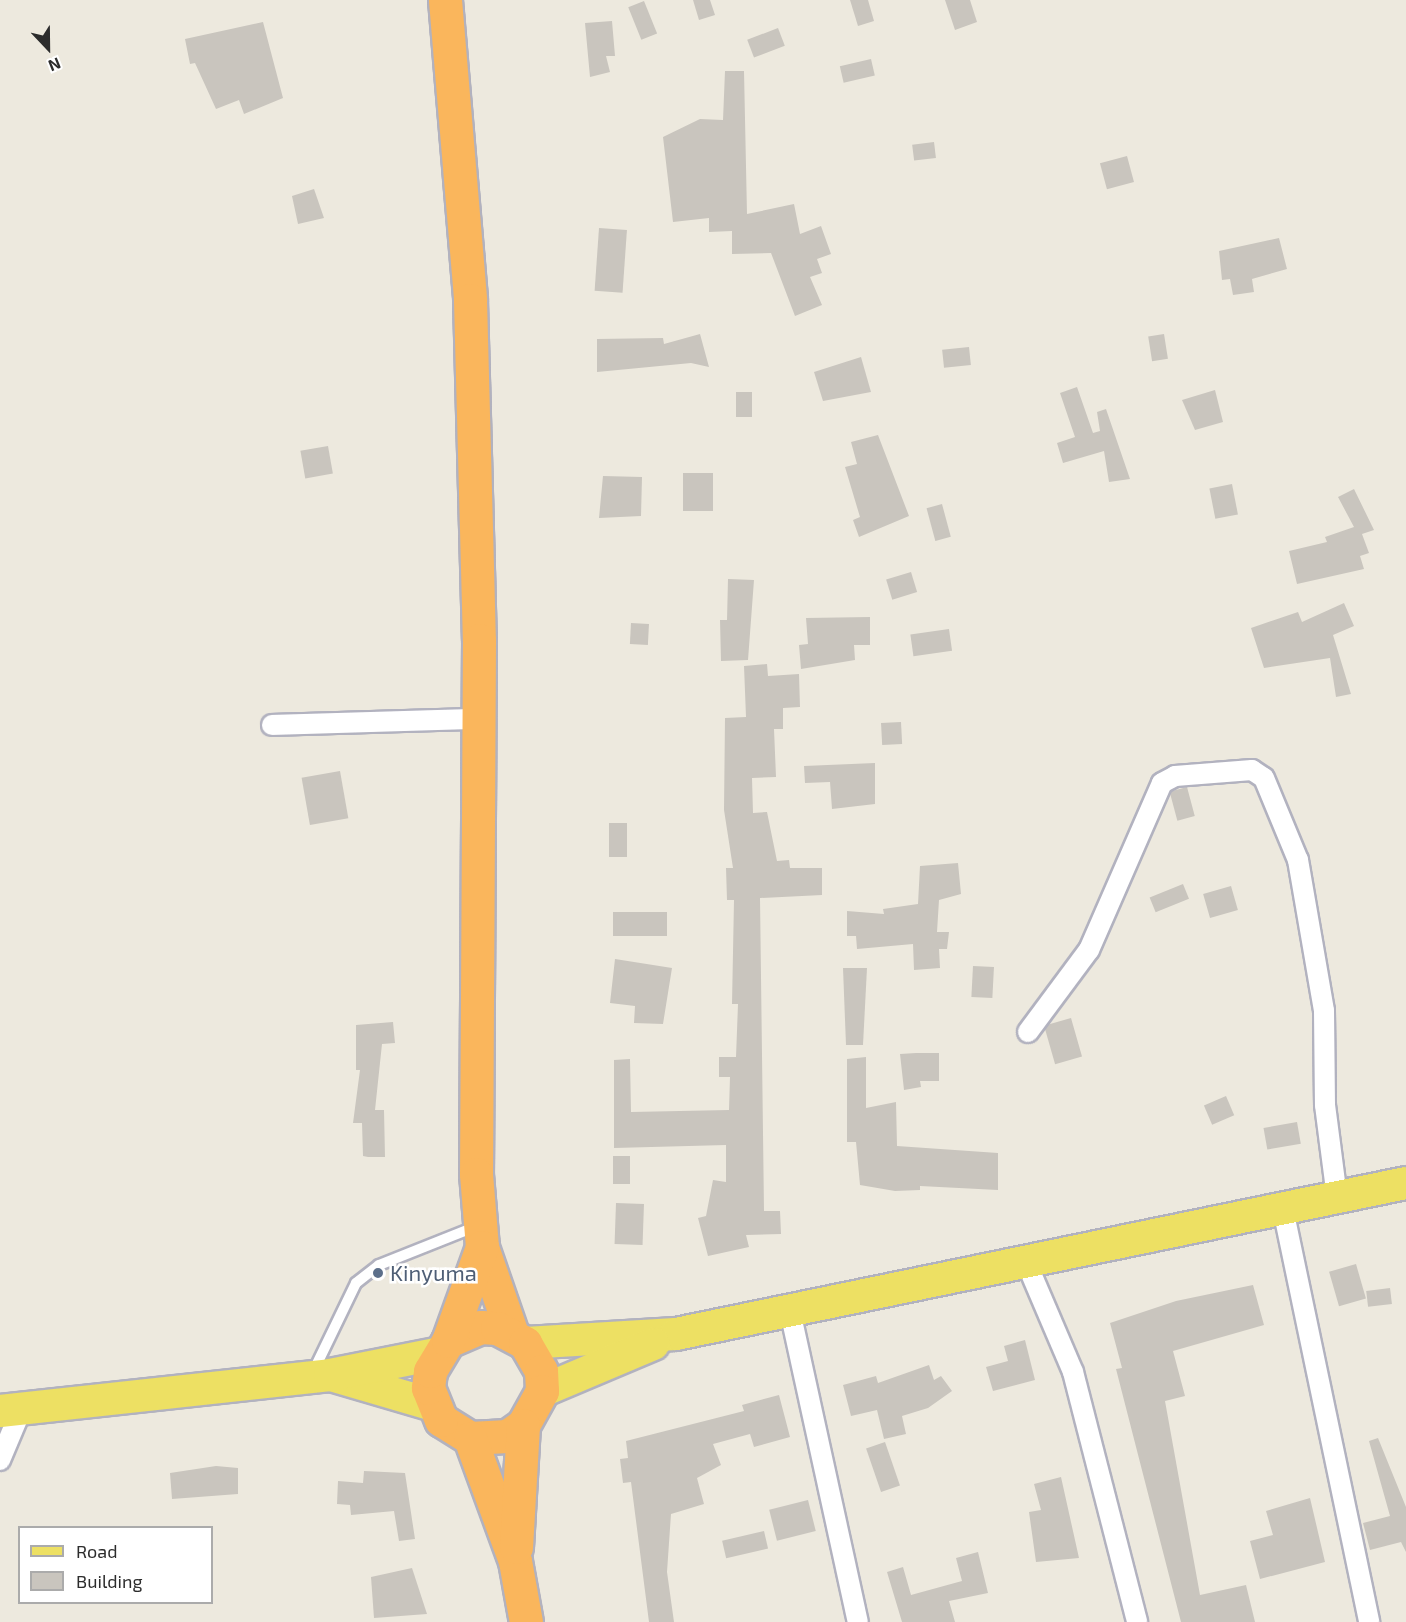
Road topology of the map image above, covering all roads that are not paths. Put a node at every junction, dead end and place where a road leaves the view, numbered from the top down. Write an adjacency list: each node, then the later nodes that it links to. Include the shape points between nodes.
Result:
1 (445, 0): 2 (highway, via 470,300)
2 (478, 719): 3 (street); 8 (highway)
3 (272, 724)
4 (1028, 1032): 6 (street, via 1089,950 1162,783 1175,776 1252,770 1264,778 1298,860 1324,1011 1325,1105)
5 (1406, 1183): 6 (main road)
6 (1337, 1198): 7 (main road)
7 (1283, 1209): 9 (main road); 25 (street)
8 (481, 1236): 12 (highway); 13 (highway); 14 (lane, via 379,1265 356,1283)
9 (1027, 1264): 10 (main road); 24 (street, via 1073,1372)
10 (790, 1311): 11 (main road); 23 (street)
11 (676, 1334): 12 (main road); 15 (main road)
12 (519, 1338): 13 (highway, via 481,1327); 15 (highway, via 541,1371)
13 (442, 1348): 14 (main road); 16 (highway, via 430,1371)
14 (320, 1376): 16 (main road); 17 (main road)
15 (542, 1391): 18 (highway)
16 (433, 1406): 19 (highway, via 441,1420)
17 (7, 1415): 20 (street)
18 (523, 1425): 19 (highway, via 507,1436); 21 (highway)
19 (470, 1438): 21 (highway)
20 (0, 1460)
21 (515, 1561): 22 (highway)
22 (526, 1622)
23 (858, 1622)
24 (1137, 1622)
25 (1369, 1622)

